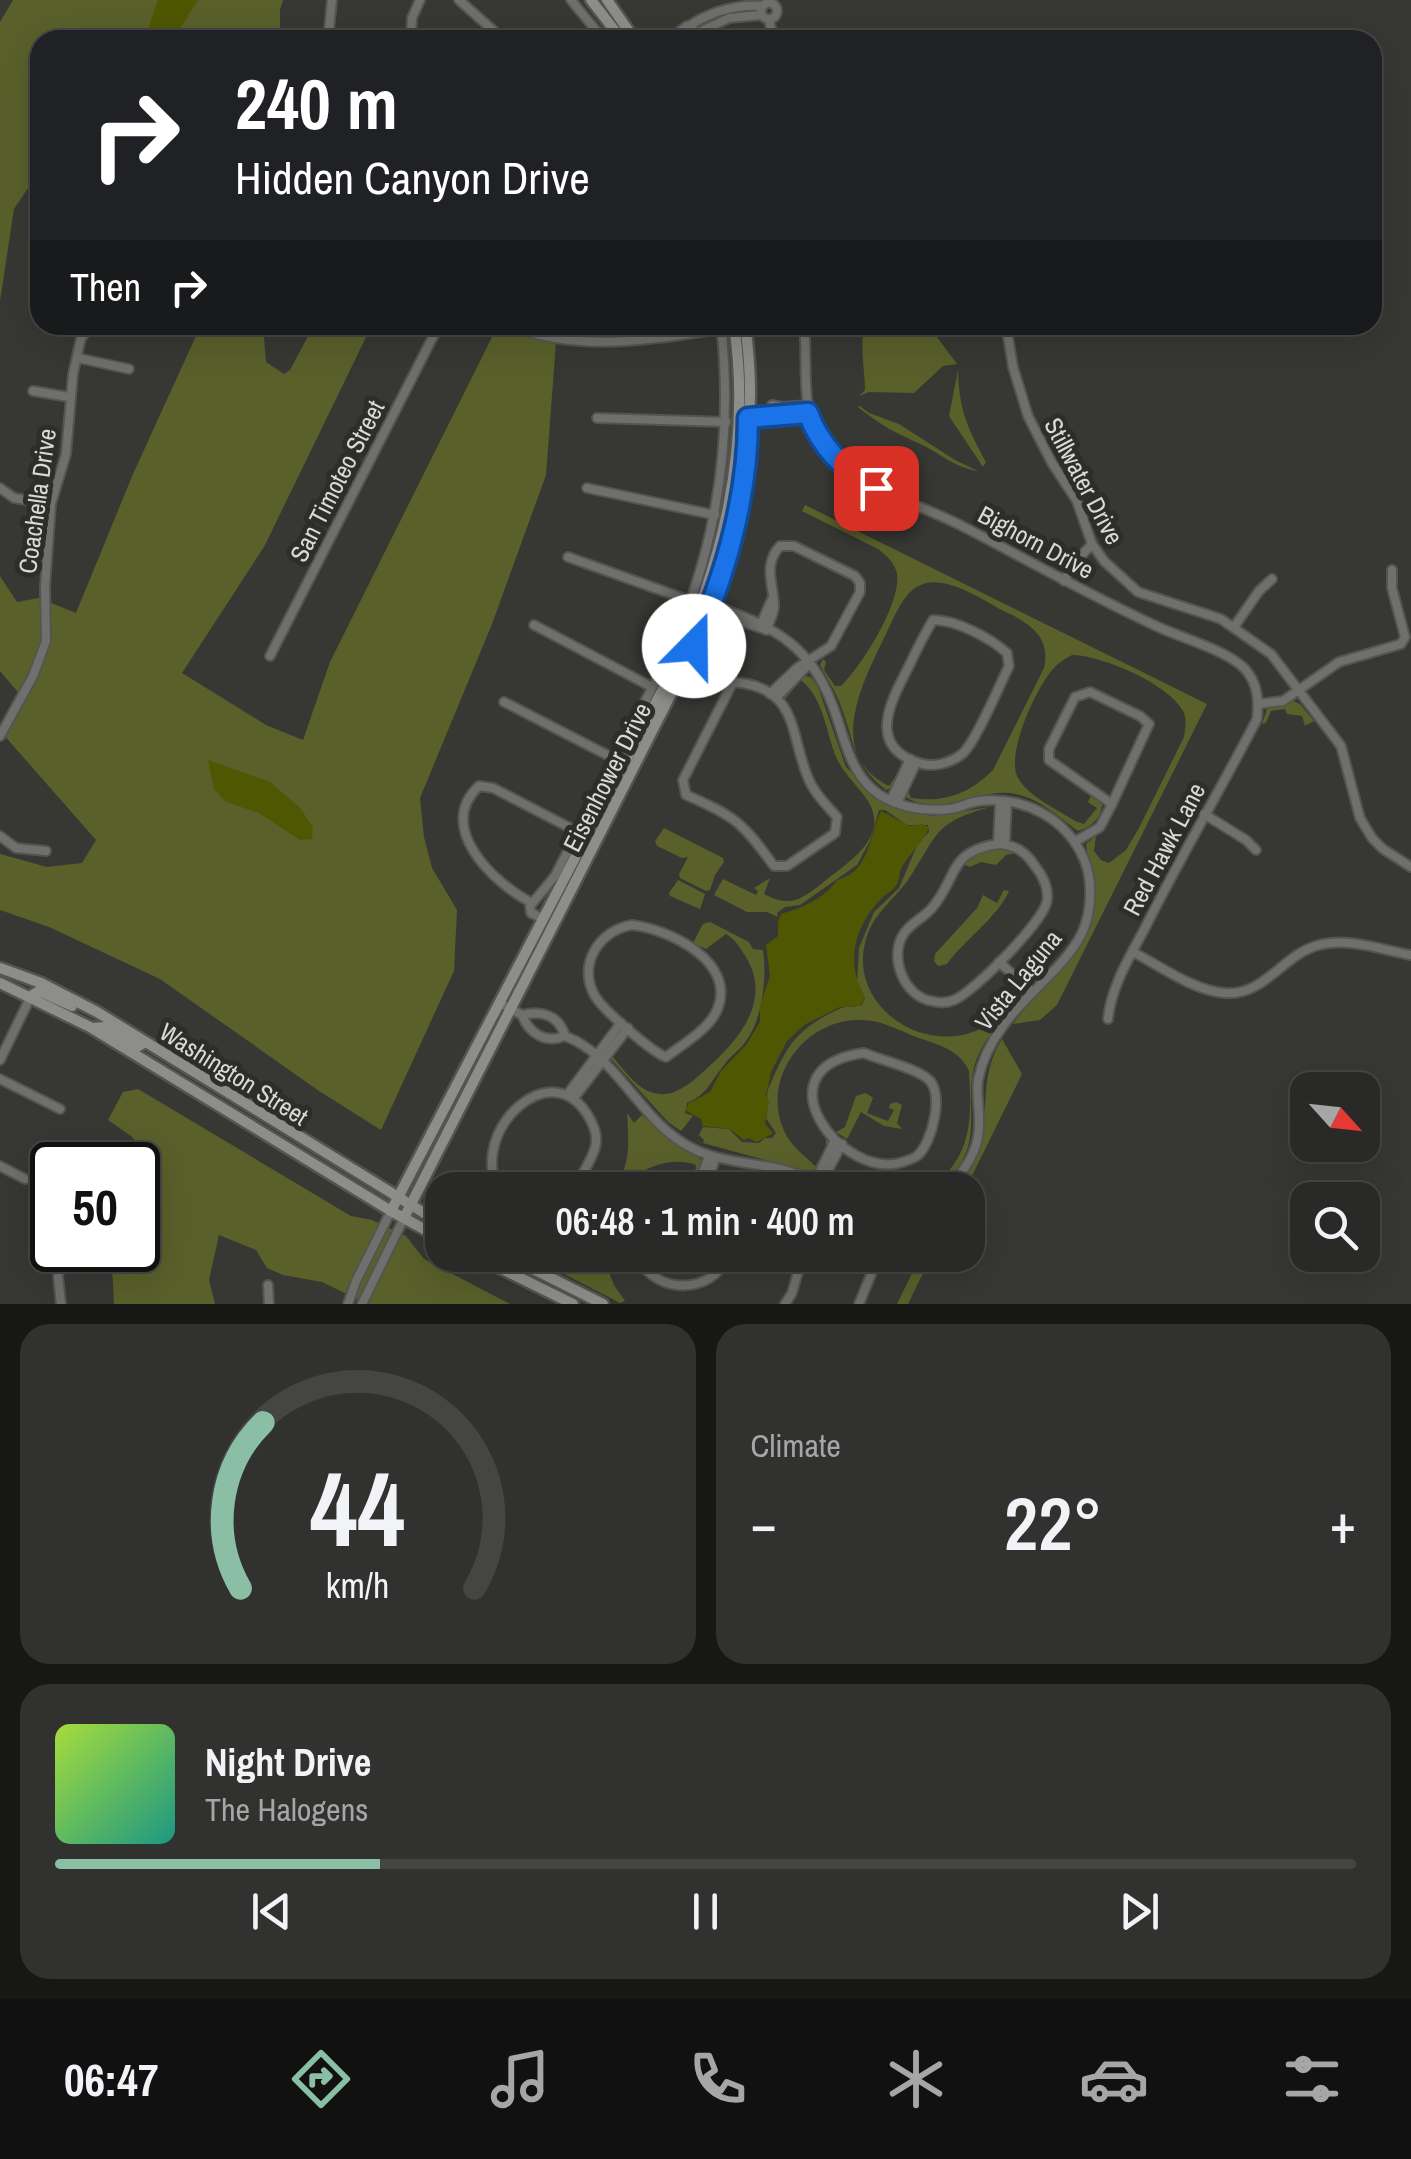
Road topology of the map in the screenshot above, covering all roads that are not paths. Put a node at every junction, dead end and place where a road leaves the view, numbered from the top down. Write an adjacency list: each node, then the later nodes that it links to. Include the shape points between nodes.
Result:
1 (332, 0): 8 (street)
2 (420, 0): 9 (street)
3 (459, 0): 10 (street)
4 (571, 0): 11 (street)
5 (591, 0): 12 (main road)
6 (607, 0): 13 (main road)
7 (766, 9): 14 (street)
8 (329, 30)
9 (411, 30)
10 (493, 30)
11 (596, 30)
12 (614, 30)
13 (628, 30)
14 (701, 30)
15 (83, 335): 26 (street, Coachella Drive)
16 (434, 335): 51 (street, San Timoteo Street)
17 (543, 335): 25 (street, via 597,343)
18 (644, 335): 25 (street)
19 (664, 335): 25 (street)
20 (725, 335): 37 (street, Eisenhower Drive)
21 (728, 335): 27 (main road, Eisenhower Drive)
22 (745, 335): 34 (main road, Eisenhower Drive)
23 (804, 335): 32 (street)
24 (1007, 335): 42 (street, Stillwater Drive, via 1028,416 1077,501)
25 (644, 338)
26 (78, 358): 28 (street); 30 (street, Coachella Drive)
27 (737, 360): 34 (main road); 47 (main road, Eisenhower Drive, via 732,479)
28 (129, 368)
29 (33, 391): 30 (street)
30 (70, 397): 40 (street, Coachella Drive, via 66,454)
31 (772, 406): 33 (street); 34 (street); 35 (street)
32 (808, 409): 33 (street); 46 (street, Bighorn Drive, via 818,436 852,475)
33 (782, 412): 35 (street)
34 (749, 413): 35 (street); 47 (main road, Eisenhower Drive, via 734,529)
35 (771, 416)
36 (597, 418): 37 (street)
37 (726, 422): 41 (street, Eisenhower Drive)
38 (0, 488): 40 (street, via 14,498)
39 (587, 488): 41 (street)
40 (51, 504): 58 (street, Coachella Drive, via 46,640)
41 (714, 514): 47 (street, Eisenhower Drive)
42 (1092, 544): 46 (street); 49 (street, Stillwater Drive, via 1138,592)
43 (568, 558): 47 (street)
44 (1392, 570): 54 (street, via 1401,644 1339,662)
45 (1272, 579): 49 (street)
46 (1064, 581): 57 (street, Bighorn Drive, via 1233,660 1254,683)
47 (703, 606): 50 (street); 53 (street, Eisenhower Drive, via 679,634); 73 (main road, Eisenhower Drive); 83 (main road, Eisenhower Drive, via 675,686)
48 (534, 625): 53 (street)
49 (1234, 627): 54 (street, Stillwater Drive, via 1271,654)
50 (765, 628): 52 (street); 52 (street, via 771,556 780,546 794,546 854,576 860,592 831,646)
51 (270, 656)
52 (810, 662): 55 (street); 61 (street, via 825,684 853,766 873,790)
53 (652, 686): 59 (street, Eisenhower Drive)
54 (1300, 690): 57 (street, via 1283,701); 71 (street, Stillwater Drive, via 1346,756 1360,818 1372,838)
55 (773, 696): 55 (street, via 733,682 683,780 686,795 730,814 774,866 787,866 835,833 837,818 813,788 794,720)
56 (504, 702): 59 (street)
57 (1259, 702): 64 (street, Red Hawk Lane, via 1257,719)
58 (0, 736)
59 (615, 759): 65 (street, Eisenhower Drive)
60 (913, 761): 60 (street, via 941,765 965,753 1009,666 998,645 945,620 934,620 925,632 888,707 890,740); 61 (street)
61 (894, 801): 62 (street, via 907,808 950,809)
62 (1004, 801): 67 (street, via 1056,820); 68 (street)
63 (1112, 804): 63 (street, via 1149,724 1090,692 1075,697 1049,760); 67 (street, via 1100,826)
64 (1204, 814): 69 (street); 74 (street, Red Hawk Lane)
65 (578, 832): 72 (street, Eisenhower Drive, via 556,876); 72 (street, via 493,788 479,786 467,798 462,814 480,864)
66 (0, 836): 70 (street, via 16,848)
67 (1076, 840): 79 (street, Vista Laguna, via 1092,890 1082,932)
68 (1001, 844): 76 (street, via 1018,848 1044,878 1047,902); 76 (street, via 976,847 957,863 929,911 900,938 896,955 904,982 926,1001 950,1003)
69 (1256, 850)
70 (46, 851)
71 (1411, 866)
72 (532, 902): 73 (street, via 532,913)
73 (544, 919): 82 (main road, Eisenhower Drive)
74 (1133, 952): 75 (street, via 1208,990 1234,994 1264,982 1316,945 1345,943); 84 (street, Red Hawk Lane, via 1109,1002)
75 (1411, 955)
76 (999, 962): 79 (street)
77 (0, 968): 81 (main road, Washington Street)
78 (0, 983): 80 (main road, Washington Street)
79 (1031, 991): 105 (street, Vista Laguna, via 989,1046 978,1079 980,1128)
80 (31, 996): 81 (main road, via 36,990); 87 (main road, Washington Street); 92 (street)
81 (83, 1004): 90 (main road, Washington Street)
82 (500, 1004): 83 (street); 107 (main road, Eisenhower Drive)
83 (517, 1012): 85 (street, via 542,1011); 88 (street, via 530,1032); 108 (main road, Eisenhower Drive)
84 (1108, 1019)
85 (553, 1021): 88 (street); 89 (street)
86 (625, 1026): 86 (street, via 666,1057 718,1010 714,968 649,927 608,934 594,950 590,982 596,998); 91 (street)
87 (92, 1028): 90 (main road, via 105,1027 136,1047); 109 (main road, Washington Street)
88 (546, 1036): 89 (street)
89 (566, 1037): 91 (street)
90 (145, 1042): 107 (main road, Washington Street)
91 (598, 1058): 94 (street); 97 (street, via 650,1116)
92 (0, 1060)
93 (0, 1079): 95 (street)
94 (570, 1097): 99 (street, via 531,1096 512,1111 492,1148); 100 (street, via 596,1130)
95 (60, 1109)
96 (838, 1142): 96 (street, via 870,1162 894,1165 916,1158 934,1134 935,1089 928,1078 864,1053 826,1065 811,1105); 104 (street)
97 (712, 1158): 101 (street); 102 (street); 103 (street)
98 (0, 1166): 106 (street)
99 (491, 1172)
100 (583, 1172)
101 (705, 1172)
102 (709, 1172)
103 (789, 1172)
104 (823, 1172)
105 (960, 1172)
106 (25, 1179)
107 (398, 1199): 108 (main road, Washington Street); 109 (main road, Eisenhower Drive)
108 (411, 1206): 110 (main road, Washington Street); 111 (main road, Eisenhower Drive)
109 (392, 1211): 111 (main road, Washington Street); 123 (street)
110 (425, 1214)
111 (404, 1218): 112 (main road, Washington Street); 124 (street)
112 (425, 1230)
113 (59, 1272): 121 (street)
114 (508, 1272): 125 (main road)
115 (538, 1272): 126 (main road)
116 (649, 1272): 117 (street, via 677,1287)
117 (716, 1272)
118 (799, 1272): 127 (street)
119 (873, 1272): 128 (street)
120 (268, 1285): 122 (street)
121 (61, 1304)
122 (269, 1304)
123 (348, 1304)
124 (362, 1304)
125 (573, 1304)
126 (603, 1304)
127 (785, 1304)
128 (860, 1304)

